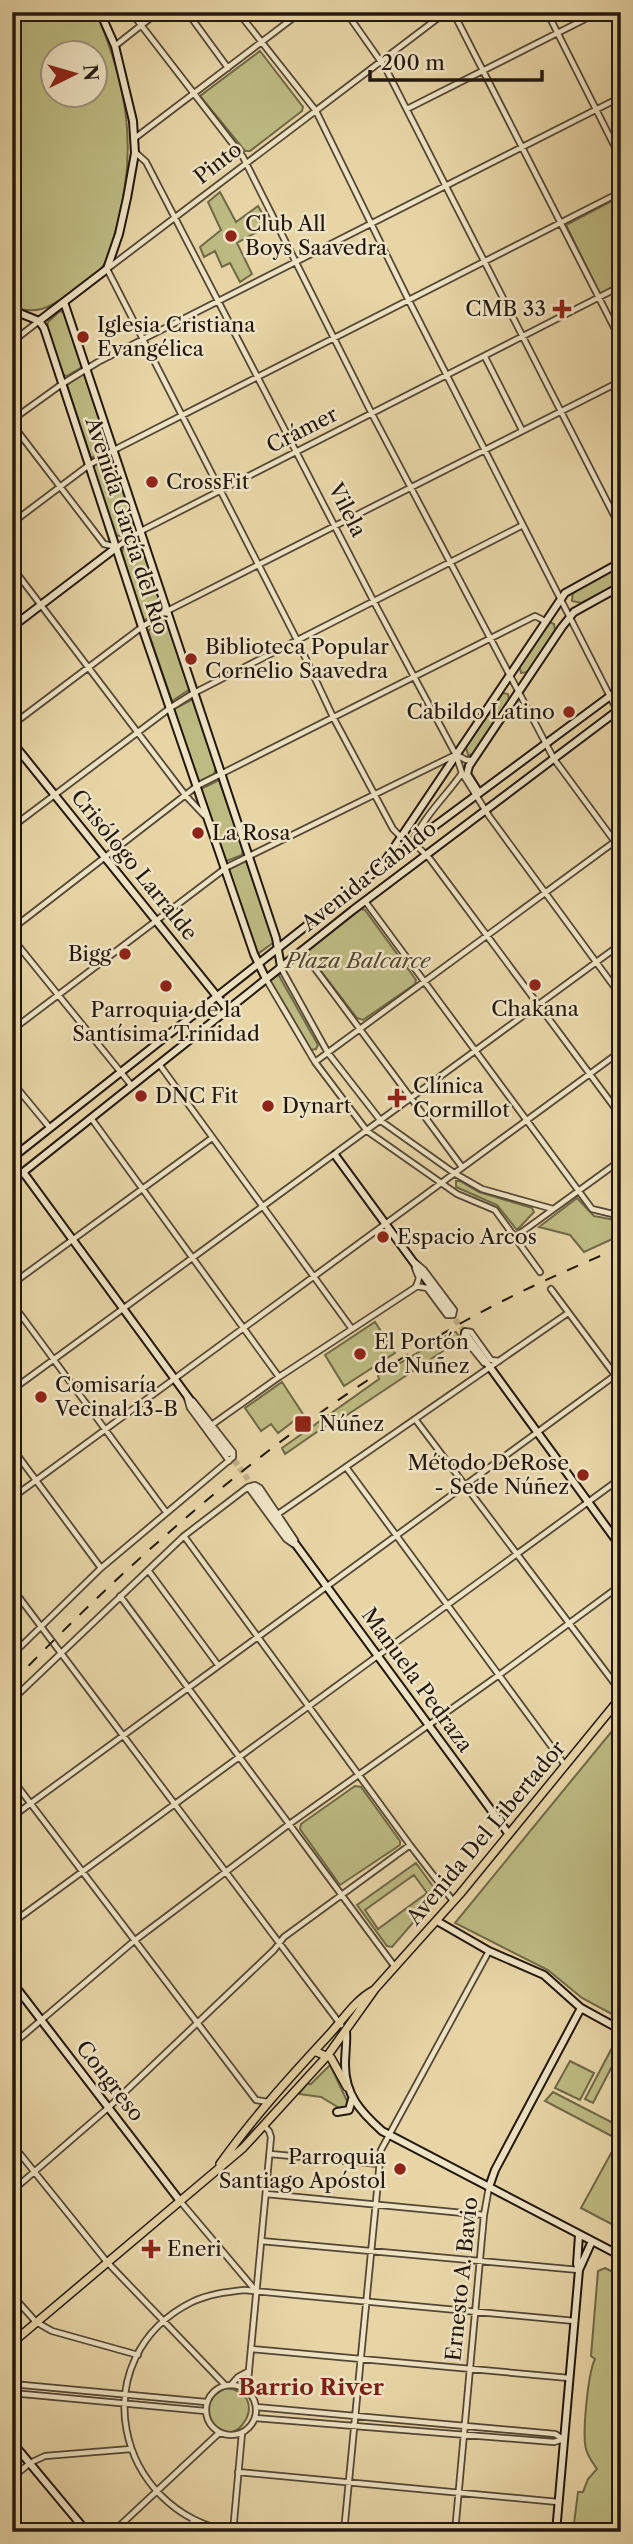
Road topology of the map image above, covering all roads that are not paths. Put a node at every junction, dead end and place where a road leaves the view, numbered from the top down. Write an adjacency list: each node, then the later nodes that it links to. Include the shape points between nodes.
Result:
1 (100, 12): 15 (street)
2 (131, 12): 12 (street)
3 (158, 12): 12 (street)
4 (187, 12): 17 (street)
5 (237, 12): 14 (street)
6 (301, 12): 14 (street)
7 (346, 12): 16 (street)
8 (446, 12): 16 (street, Pinto)
9 (453, 12): 18 (street)
10 (547, 12): 13 (street)
11 (599, 12): 13 (street)
12 (141, 25): 15 (street); 19 (street)
13 (558, 33): 18 (street); 22 (street)
14 (260, 43): 17 (street); 23 (street)
15 (114, 46): 24 (street)
16 (382, 61): 21 (street); 23 (street, Pinto)
17 (228, 68): 19 (street)
18 (483, 71): 21 (street); 25 (street)
19 (194, 94): 24 (street); 28 (street)
20 (621, 96): 22 (street)
21 (407, 109): 29 (street)
22 (595, 109): 25 (street); 27 (street)
23 (316, 111): 28 (street, Pinto); 33 (street)
24 (135, 138): 26 (street)
25 (522, 148): 29 (street); 32 (street)
26 (135, 153): 31 (street, Vilela, via 146,162); 36 (street, via 124,215)
27 (621, 159)
28 (246, 163): 31 (street, Pinto); 35 (street)
29 (446, 186): 33 (street); 34 (street)
30 (621, 191): 32 (street)
31 (175, 219): 36 (street, Pinto); 39 (street, Vilela)
32 (559, 222): 34 (street); 38 (street)
33 (371, 224): 35 (street); 40 (street)
34 (484, 261): 40 (street); 46 (street)
35 (294, 262): 39 (street); 45 (street)
36 (107, 269): 41 (street, Pinto); 44 (street)
37 (621, 286): 38 (street, Crámer)
38 (598, 298): 46 (street, Crámer); 47 (street)
39 (218, 300): 44 (street); 52 (street, Vilela)
40 (408, 301): 45 (street); 51 (street)
41 (64, 302): 43 (street, Pinto); 50 (street, Avenida García del Río)
42 (12, 310): 43 (street)
43 (39, 321): 48 (street, Pinto); 54 (street, Avenida García del Río)
44 (143, 338): 50 (street); 57 (street)
45 (334, 338): 52 (street); 56 (street)
46 (523, 338): 49 (street, Crámer); 55 (street)
47 (621, 341)
48 (12, 342)
49 (485, 357): 51 (street, Crámer); 59 (street)
50 (87, 367): 54 (street); 61 (street, Avenida García del Río)
51 (447, 376): 56 (street, Crámer); 60 (street)
52 (258, 378): 57 (street); 62 (street, Vilela)
53 (621, 381): 55 (street)
54 (62, 384): 58 (street); 63 (street, Avenida García del Río)
55 (561, 411): 59 (street); 70 (street)
56 (372, 414): 62 (street, Crámer); 65 (street)
57 (183, 416): 61 (street); 66 (street)
58 (12, 422): 64 (street)
59 (522, 430): 60 (street)
60 (485, 449): 65 (street); 68 (street)
61 (114, 450): 63 (street); 71 (street, Avenida García del Río)
62 (297, 452): 66 (street, Crámer); 69 (street, Vilela)
63 (89, 465): 64 (street); 72 (street, Avenida García del Río)
64 (60, 486): 67 (street); 72 (street, via 104,544)
65 (411, 488): 69 (street); 74 (street)
66 (221, 490): 71 (street, Crámer); 75 (street)
67 (12, 523)
68 (523, 525): 74 (street); 78 (street)
69 (335, 527): 75 (street); 79 (street, Vilela)
70 (621, 529)
71 (141, 531): 72 (street, Crámer); 81 (street, Avenida García del Río)
72 (117, 547): 80 (street, Crámer); 85 (street, Avenida García del Río)
73 (621, 562): 78 (street)
74 (450, 563): 79 (street); 86 (street)
75 (259, 565): 81 (street); 87 (street)
76 (12, 567): 80 (street)
77 (621, 586): 82 (street)
78 (561, 599): 82 (street); 83 (street)
79 (374, 602): 87 (street); 90 (street, Vilela)
80 (41, 605): 84 (street, Crámer); 88 (street)
81 (167, 611): 85 (street); 93 (street, Avenida García del Río)
82 (570, 616): 92 (street); 94 (street)
83 (545, 621): 86 (street, via 535,616); 89 (street)
84 (12, 627)
85 (142, 627): 88 (street); 95 (street, Avenida García del Río)
86 (491, 639): 89 (street); 90 (street)
87 (297, 640): 93 (street); 97 (street)
88 (89, 667): 98 (street); 99 (street)
89 (510, 674): 92 (street); 102 (street)
90 (414, 677): 97 (street); 102 (street, Vilela)
91 (621, 688): 94 (street, Avenida Cabildo)
92 (520, 692): 101 (street); 104 (street)
93 (194, 693): 95 (street); 106 (street, Avenida García del Río)
94 (610, 696): 96 (street); 101 (street, Avenida Cabildo)
95 (170, 708): 99 (street); 107 (street, Avenida García del Río)
96 (619, 713): 103 (street, Avenida Cabildo)
97 (333, 717): 106 (street); 108 (street)
98 (12, 725)
99 (137, 732): 110 (street); 111 (street)
100 (12, 742): 110 (street, Crisólogo Larralde)
101 (547, 743): 103 (street); 109 (street, Avenida Cabildo)
102 (456, 755): 104 (street); 105 (street, Vilela); 108 (street); 115 (street)
103 (554, 759): 112 (street, Avenida Cabildo); 118 (street)
104 (473, 760): 109 (street, Vilela, via 467,774)
105 (462, 773): 109 (street, Vilela); 117 (street)
106 (221, 774): 107 (street); 121 (street, Avenida García del Río)
107 (197, 786): 111 (street); 113 (street, Avenida García del Río)
108 (375, 793): 115 (street); 121 (street)
109 (477, 794): 112 (street, Vilela); 117 (street, Avenida Cabildo)
110 (54, 795): 114 (street); 122 (street, Crisólogo Larralde)
111 (186, 796): 113 (street); 122 (street)
112 (486, 809): 120 (street, Avenida Cabildo); 125 (street, Vilela)
113 (207, 818): 124 (street, Avenida García del Río)
114 (12, 827)
115 (400, 836): 117 (street); 123 (street)
116 (621, 837): 118 (street)
117 (413, 842): 120 (street); 123 (street, Avenida Cabildo)
118 (615, 842): 119 (street); 125 (street)
119 (621, 850)
120 (425, 854): 126 (street, Avenida Cabildo); 129 (street)
121 (249, 855): 124 (street); 132 (street, Avenida García del Río)
122 (104, 858): 127 (street, Crisólogo Larralde); 128 (street)
123 (382, 866): 132 (street, Avenida Cabildo)
124 (225, 869): 127 (street); 135 (street, Avenida García del Río)
125 (545, 893): 129 (street); 134 (street, Vilela)
126 (365, 901): 133 (street, Avenida Cabildo); 138 (street)
127 (155, 920): 139 (street); 140 (street, Crisólogo Larralde)
128 (12, 929)
129 (488, 935): 138 (street); 142 (street)
130 (12, 938): 139 (street)
131 (621, 944): 134 (street)
132 (278, 947): 135 (street, Avenida Cabildo); 136 (street, Avenida García del Río)
133 (301, 951): 136 (street, Avenida Cabildo); 144 (street)
134 (596, 963): 141 (street, Vilela); 142 (street)
135 (257, 964): 137 (street, Avenida García del Río); 140 (street, Avenida Cabildo)
136 (281, 967): 137 (street, Avenida Cabildo); 148 (street)
137 (266, 979): 143 (street, Avenida Cabildo); 149 (street)
138 (425, 982): 144 (street); 146 (street)
139 (57, 995): 145 (street); 151 (street)
140 (217, 996): 143 (street, Crisólogo Larralde); 151 (street, Avenida Cabildo)
141 (621, 996)
142 (539, 1005): 146 (street); 152 (street)
143 (228, 1010): 150 (street, Avenida Cabildo)
144 (361, 1029): 148 (street); 155 (street)
145 (12, 1030)
146 (475, 1051): 155 (street); 158 (street)
147 (621, 1051): 152 (street)
148 (328, 1053): 149 (street); 159 (street)
149 (315, 1062): 161 (street)
150 (159, 1065): 154 (street, Avenida Cabildo); 162 (street)
151 (120, 1072): 154 (street); 160 (street, Avenida Cabildo)
152 (590, 1073): 156 (street); 158 (street)
153 (12, 1082): 160 (street)
154 (132, 1086): 157 (street, Avenida Cabildo)
155 (412, 1098): 159 (street); 166 (street)
156 (621, 1116)
157 (91, 1118): 167 (street, Avenida Cabildo); 171 (street)
158 (527, 1120): 166 (street); 172 (street)
159 (381, 1121): 161 (street); 168 (street)
160 (50, 1128): 164 (street, Avenida Cabildo)
161 (367, 1131): 163 (street); 170 (street)
162 (212, 1138): 171 (street); 173 (street)
163 (335, 1155): 173 (street); 176 (street)
164 (12, 1158)
165 (621, 1160): 172 (street)
166 (462, 1167): 168 (street)
167 (23, 1172): 169 (street, Avenida Cabildo); 178 (street)
168 (454, 1173): 170 (street); 174 (street, via 482,1189)
169 (12, 1181)
170 (440, 1183): 176 (street); 177 (street, via 495,1210)
171 (143, 1188): 178 (street); 179 (street)
172 (578, 1191): 174 (street); 175 (street, via 597,1212)
173 (262, 1208): 179 (street); 182 (street)
174 (554, 1209): 177 (street)
175 (621, 1216)
176 (386, 1224): 180 (street); 182 (street)
177 (515, 1237): 181 (street)
178 (73, 1240): 183 (street); 187 (street)
179 (193, 1257): 187 (street); 190 (street)
180 (413, 1261): 184 (street, via 419,1277); 184 (street, via 454,1310 453,1315 447,1315 426,1287); 188 (street)
181 (540, 1272)
182 (314, 1277): 190 (street); 191 (street)
183 (12, 1284)
184 (416, 1287): 191 (street)
185 (551, 1289): 189 (street)
186 (12, 1303): 193 (street)
187 (123, 1309): 193 (street); 199 (street)
188 (450, 1312)
189 (568, 1313): 194 (street); 197 (street)
190 (243, 1327): 198 (street); 199 (street)
191 (352, 1329): 198 (street)
192 (465, 1333): 195 (street)
193 (55, 1359): 201 (street); 205 (street)
194 (499, 1361): 195 (street); 195 (street, via 491,1360 471,1332 465,1331 463,1337)
195 (490, 1367): 203 (street); 206 (street)
196 (621, 1371): 197 (street)
197 (615, 1376): 200 (street); 206 (street)
198 (279, 1377): 204 (street)
199 (174, 1379): 202 (street); 205 (street)
200 (621, 1383)
201 (12, 1390)
202 (187, 1396): 204 (street); 208 (street)
203 (415, 1419): 209 (street); 212 (street)
204 (213, 1424): 208 (street)
205 (105, 1429): 211 (street); 216 (street)
206 (538, 1432): 212 (street); 215 (street)
207 (12, 1448): 211 (street)
208 (230, 1455): 216 (street)
209 (346, 1467): 217 (street); 218 (street)
210 (621, 1478): 215 (street)
211 (36, 1480): 214 (street); 223 (street)
212 (466, 1485): 218 (street); 222 (street)
213 (253, 1487): 217 (street, Manuela Pedraza, via 260,1488); 219 (street); 221 (street, Manuela Pedraza)
214 (12, 1498)
215 (589, 1502): 220 (street); 222 (street)
216 (166, 1512): 223 (street)
217 (278, 1514): 221 (street, Manuela Pedraza)
218 (397, 1535): 226 (street); 229 (street)
219 (184, 1536): 224 (street); 232 (street)
220 (621, 1547)
221 (298, 1548): 226 (street, Manuela Pedraza)
222 (517, 1554): 229 (street); 230 (street)
223 (101, 1568): 231 (street)
224 (148, 1570): 228 (street); 236 (street)
225 (621, 1585): 230 (street)
226 (326, 1587): 232 (street); 235 (street, Manuela Pedraza)
227 (12, 1588): 231 (street)
228 (120, 1596): 233 (street); 238 (street)
229 (447, 1605): 235 (street); 237 (street)
230 (568, 1624): 237 (street); 239 (street)
231 (41, 1626): 233 (street); 234 (street)
232 (258, 1637): 236 (street); 241 (street)
233 (61, 1652): 240 (street); 243 (street)
234 (12, 1655)
235 (377, 1656): 241 (street); 242 (street, Manuela Pedraza)
236 (218, 1665): 238 (street)
237 (499, 1675): 242 (street); 245 (street)
238 (188, 1688): 243 (street); 244 (street)
239 (621, 1694): 245 (main road, Avenida Del Libertador)
240 (12, 1700)
241 (308, 1706): 244 (street); 246 (street)
242 (428, 1726): 246 (street); 252 (street, Manuela Pedraza)
243 (123, 1736): 248 (street); 249 (street)
244 (238, 1757): 249 (street); 251 (street)
245 (565, 1765): 252 (main road, Avenida Del Libertador)
246 (359, 1774): 251 (street); 253 (street)
247 (12, 1779): 248 (street)
248 (31, 1803): 250 (street); 254 (street)
249 (175, 1805): 254 (street); 255 (street)
250 (12, 1817)
251 (288, 1825): 255 (street); 256 (street)
252 (508, 1833): 257 (main road, Avenida Del Libertador)
253 (410, 1845): 256 (street); 257 (street)
254 (82, 1872): 259 (street); 260 (street)
255 (226, 1873): 260 (street); 261 (street)
256 (340, 1894): 261 (street); 263 (street)
257 (453, 1901): 258 (main road, Avenida Del Libertador)
258 (437, 1920): 262 (street); 263 (main road, Avenida Del Libertador)
259 (12, 1923)
260 (134, 1941): 267 (street); 269 (street)
261 (279, 1943): 268 (street); 269 (street)
262 (489, 1951): 266 (street, via 544,1975); 282 (street)
263 (395, 1967): 265 (main road, Avenida Del Libertador)
264 (12, 1982): 267 (street, Congreso)
265 (375, 1989): 268 (main road, Avenida Del Libertador); 271 (main road, Avenida Del Libertador)
266 (581, 2008): 270 (street); 288 (street, Ernesto A. Bavio)
267 (42, 2020): 272 (street); 279 (street, Congreso)
268 (340, 2023): 271 (street); 273 (main road, Avenida Del Libertador)
269 (198, 2024): 278 (street, via 256,2100); 279 (street)
270 (621, 2030)
271 (346, 2031): 274 (main road, Avenida Del Libertador); 275 (street)
272 (12, 2045)
273 (314, 2051): 274 (main road); 278 (main road, Avenida Del Libertador)
274 (328, 2055): 275 (main road); 277 (main road, Avenida Del Libertador)
275 (347, 2087): 276 (street)
276 (352, 2099): 280 (street, via 349,2110); 282 (street)
277 (286, 2101): 278 (main road); 281 (main road, Avenida Del Libertador)
278 (269, 2102): 287 (main road, Avenida Del Libertador)
279 (108, 2108): 286 (street); 291 (street, Congreso)
280 (337, 2112)
281 (263, 2126): 284 (street, via 270,2134); 287 (main road, Avenida Del Libertador)
282 (388, 2134): 285 (street); 288 (street)
283 (12, 2144): 286 (street)
284 (270, 2154): 285 (street); 290 (street)
285 (379, 2164): 292 (street)
286 (34, 2172): 289 (street); 299 (street)
287 (213, 2173): 291 (main road, Avenida Del Libertador)
288 (489, 2187): 293 (street, Ernesto A. Bavio); 294 (street)
289 (12, 2191)
290 (266, 2194): 292 (street); 295 (street)
291 (180, 2201): 299 (main road, Avenida Del Libertador); 302 (street)
292 (374, 2204): 293 (street); 297 (street)
293 (484, 2215): 300 (street, Ernesto A. Bavio)
294 (579, 2235): 296 (street); 301 (street)
295 (261, 2241): 297 (street); 302 (street)
296 (592, 2241): 298 (street); 301 (street)
297 (370, 2252): 300 (street); 304 (street)
298 (621, 2256)
299 (107, 2262): 307 (main road, Avenida Del Libertador); 308 (street)
300 (480, 2262): 301 (street); 305 (street, Ernesto A. Bavio)
301 (579, 2270): 306 (street)
302 (256, 2291): 304 (street); 308 (street, via 202,2298); 310 (street)
303 (12, 2295): 307 (street)
304 (366, 2301): 305 (street); 312 (street)
305 (475, 2311): 306 (street); 313 (street, Ernesto A. Bavio)
306 (575, 2321): 315 (street)
307 (36, 2322): 309 (main road, Avenida Del Libertador); 311 (street, via 52,2331)
308 (163, 2322): 311 (street); 317 (street)
309 (12, 2343)
310 (252, 2349): 312 (street); 314 (street)
311 (138, 2355): 320 (street)
312 (362, 2359): 313 (street); 325 (street)
313 (471, 2369): 315 (street); 327 (street, Ernesto A. Bavio)
314 (249, 2371): 317 (street); 318 (street)
315 (569, 2378): 333 (street)
316 (12, 2384): 320 (street)
317 (228, 2385): 318 (street); 321 (street, via 214,2391)
318 (247, 2391): 323 (street)
319 (12, 2393): 322 (street)
320 (126, 2395): 321 (street); 322 (street)
321 (206, 2402): 324 (street)
322 (125, 2405): 324 (street); 335 (street)
323 (257, 2407): 325 (street); 326 (street)
324 (205, 2411): 329 (street)
325 (356, 2416): 327 (street); 328 (street)
326 (255, 2418): 328 (street); 330 (street)
327 (466, 2426): 332 (street, Ernesto A. Bavio); 333 (street, via 555,2434)
328 (355, 2427): 332 (street); 340 (street)
329 (219, 2433): 331 (street); 341 (street)
330 (242, 2433): 331 (street); 336 (street)
331 (230, 2436): 336 (street)
332 (465, 2436): 333 (street); 342 (street, Ernesto A. Bavio)
333 (564, 2439): 343 (street)
334 (12, 2442): 337 (street)
335 (131, 2449): 337 (street, via 52,2455); 341 (street)
336 (239, 2449): 338 (street)
337 (30, 2463): 339 (street); 345 (street)
338 (238, 2472): 340 (street); 348 (street)
339 (12, 2478)
340 (349, 2483): 342 (street); 349 (street)
341 (156, 2493): 344 (street); 346 (street)
342 (459, 2493): 343 (street); 350 (street, Ernesto A. Bavio)
343 (558, 2502): 351 (street)
344 (193, 2520): 347 (street); 348 (street)
345 (87, 2532)
346 (113, 2532)
347 (190, 2532)
348 (233, 2532)
349 (344, 2532)
350 (455, 2532)
351 (556, 2532)

